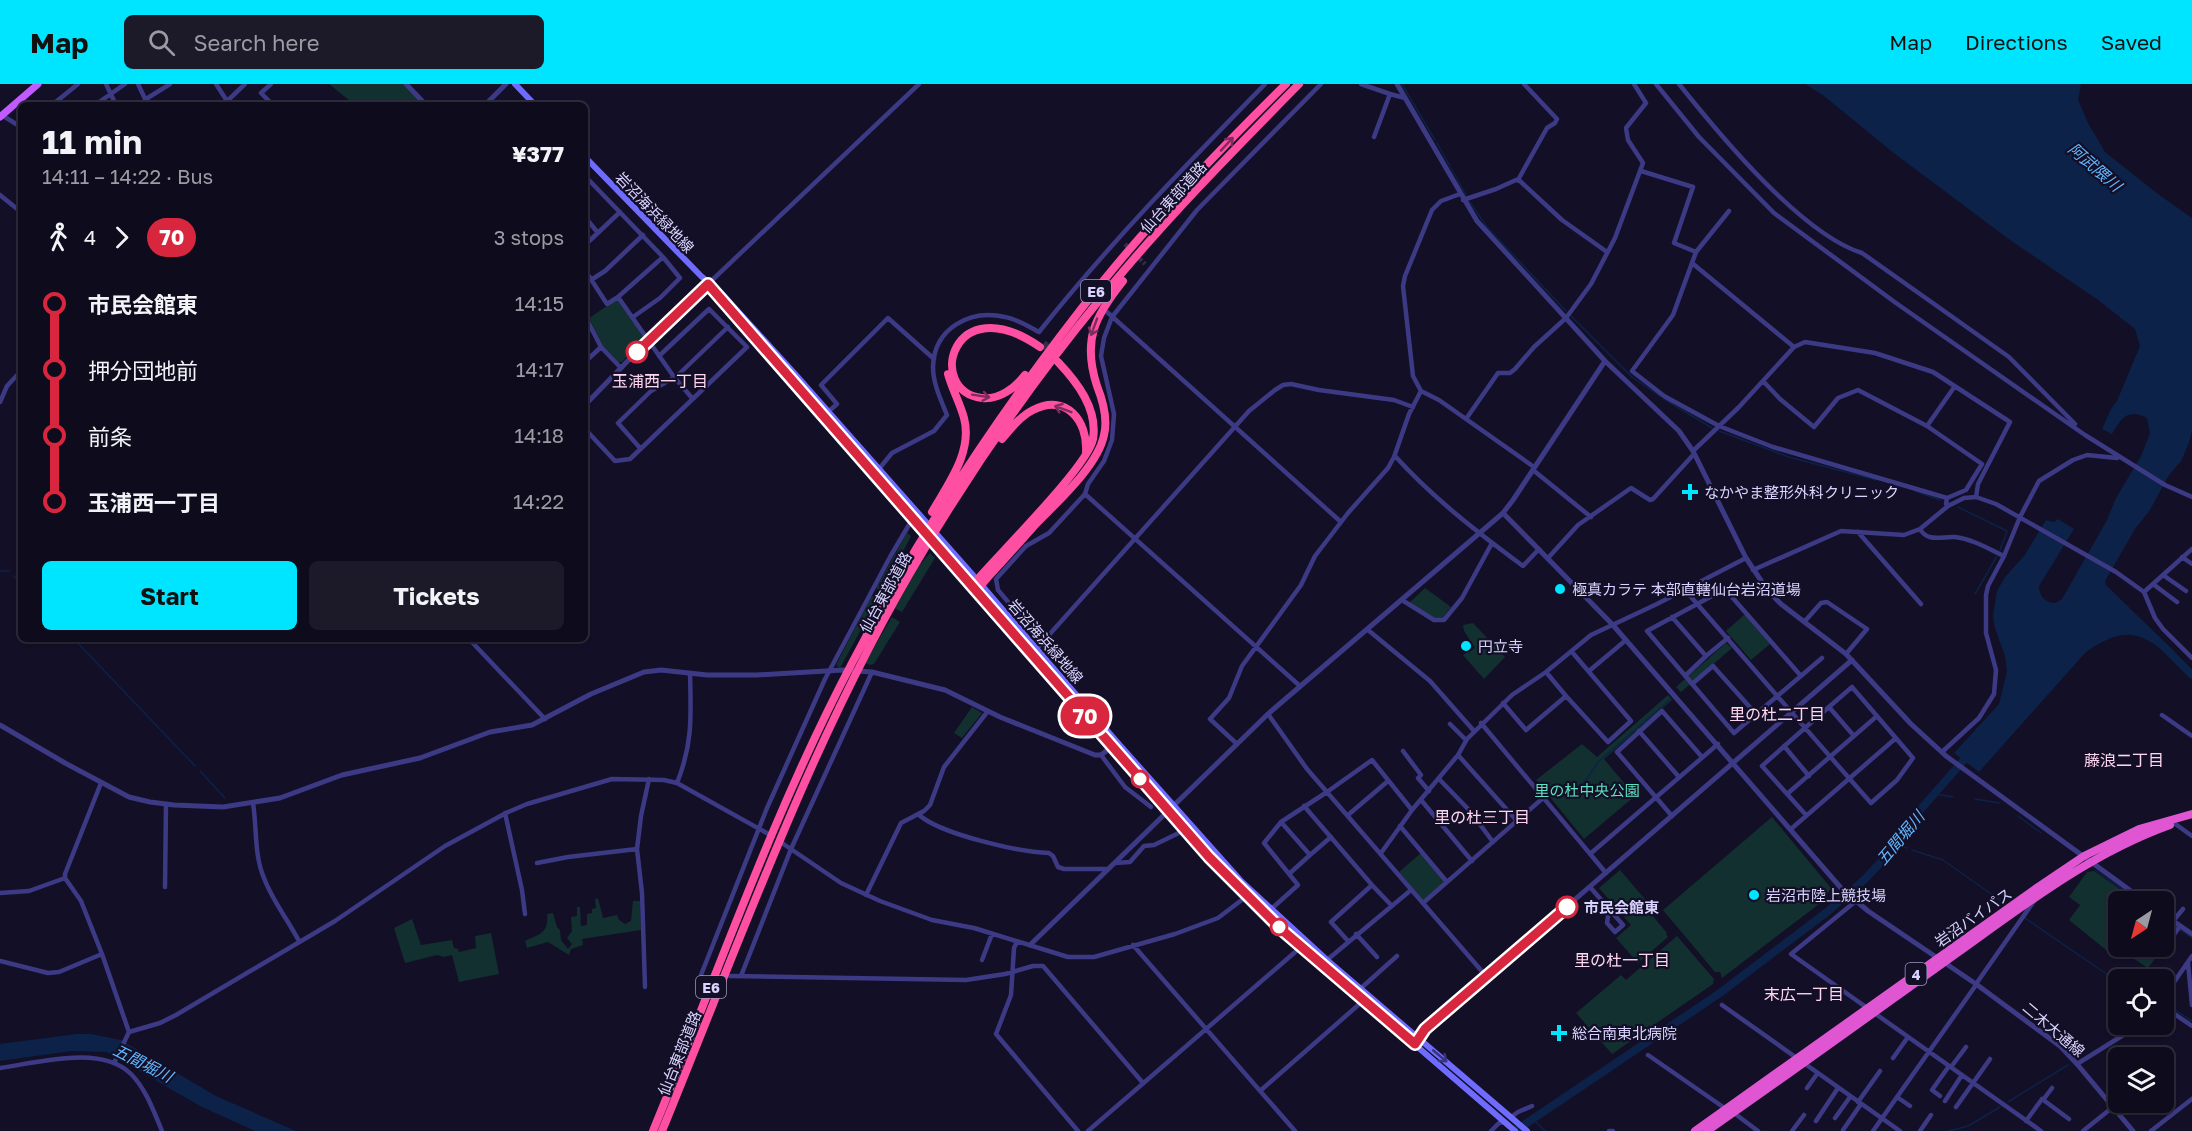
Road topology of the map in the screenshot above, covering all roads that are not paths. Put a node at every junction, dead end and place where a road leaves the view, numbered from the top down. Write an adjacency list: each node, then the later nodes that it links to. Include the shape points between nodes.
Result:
1 (38, 84): 38 (main road)
2 (78, 84): 28 (street)
3 (106, 84): 24 (street)
4 (124, 84): 24 (street)
5 (138, 84): 27 (street)
6 (170, 84): 27 (street)
7 (216, 84): 32 (street)
8 (245, 84): 33 (street)
9 (271, 84): 34 (street, via 261,93)
10 (406, 84): 35 (street)
11 (506, 84): 36 (street)
12 (515, 84): 37 (main road)
13 (919, 84): 70 (street)
14 (1265, 84): 45 (street)
15 (1286, 84): 61 (highway, 仙台東部道路 / E6, one-way to 15, via 1210,160)
16 (1299, 84): 49 (highway, 仙台東部道路 / E6)
17 (1321, 84): 52 (street)
18 (1361, 84): 25 (street)
19 (1397, 84): 26 (street)
20 (1524, 84): 44 (street, via 1557,119 1547,128)
21 (1634, 84): 42 (street, via 1646,103 1626,128 1626,135 1641,157)
22 (1656, 84): 103 (street, via 1707,145 1774,213)
23 (1679, 84): 103 (street, via 1798,213 1843,246 1862,253 2009,357)
24 (111, 93): 29 (street); 30 (street)
25 (1390, 94): 26 (street); 40 (street)
26 (1405, 98): 47 (street)
27 (146, 99): 31 (street)
28 (56, 102)
29 (99, 102)
30 (115, 102)
31 (147, 102)
32 (225, 102)
33 (226, 102)
34 (270, 102)
35 (423, 102)
36 (487, 102)
37 (532, 102)
38 (1, 116): 39 (street)
39 (18, 125)
40 (1374, 137)
41 (588, 160): 70 (main road, 岩沼海浜緑地線)
42 (1641, 171): 62 (street); 63 (street, via 1693,187 1674,243)
43 (588, 179): 54 (street)
44 (1518, 180): 50 (street); 62 (street, via 1562,220)
45 (1171, 183): 46 (street); 58 (street)
46 (1176, 188)
47 (1460, 194): 50 (street); 92 (street, via 1441,201 1432,210 1403,286 1413,376)
48 (0, 195): 51 (street)
49 (1191, 200): 52 (street); 105 (highway, one-way to 105, via 1115,292 1095,324 1090,360 1105,422); 121 (highway, 仙台東部道路 / E6, via 1097,303)
50 (1463, 200): 77 (street, via 1485,231)
51 (18, 210)
52 (1197, 210): 67 (street)
53 (1729, 211): 63 (street)
54 (620, 212): 56 (street); 57 (street)
55 (588, 221): 56 (street)
56 (598, 233): 59 (street)
57 (643, 235): 64 (street); 69 (street)
58 (1119, 239): 60 (street); 71 (street)
59 (588, 242)
60 (1125, 244)
61 (1135, 244): 121 (highway, 仙台東部道路 / E6, via 1030,377); 121 (highway, one-way to 61, via 966,443 965,422 947,370 954,340 971,326 988,323 1016,329 1042,345 991,327 969,333 956,346 952,370 962,388 978,398 995,397 1016,386 1081,302)
62 (1607, 252): 77 (street, via 1591,284)
63 (1696, 252): 65 (street)
64 (663, 257): 73 (street); 76 (street, via 680,278)
65 (1692, 263): 82 (street); 99 (street, via 1673,315 1632,371 1664,396)
66 (1145, 264): 67 (street)
67 (1150, 268): 75 (street)
68 (588, 275): 69 (street)
69 (591, 280): 73 (street, via 607,304)
70 (708, 284): 80 (street); 97 (main road, 岩沼海浜緑地線, via 723,295); 111 (main road, 岩沼海浜緑地線)
71 (1077, 286): 72 (street); 84 (street, via 1039,332 1005,316 972,316 949,329)
72 (1083, 291)
73 (618, 297): 76 (street)
74 (1107, 312): 75 (street)
75 (1112, 317): 101 (street); 112 (street, via 1101,356 1114,427 1107,452)
76 (633, 318): 80 (street)
77 (1566, 318): 86 (street); 98 (street, via 1515,369 1498,373)
78 (588, 322): 81 (street)
79 (728, 327): 83 (street, via 709,309); 89 (street); 93 (street, via 747,347)
80 (648, 340): 83 (street); 87 (street)
81 (601, 347): 85 (street); 87 (street)
82 (1794, 347): 90 (street); 91 (street, via 1805,342 1883,355 1933,372)
83 (659, 356): 89 (street)
84 (934, 358): 97 (street, via 888,318 821,385 837,404); 111 (street, via 934,376 947,415 934,431 892,453)
85 (588, 359)
86 (1605, 361): 106 (street, via 1679,431); 110 (street)
87 (621, 368): 95 (street)
88 (18, 374): 94 (street)
89 (674, 377): 93 (street); 104 (street, via 651,391 618,423)
90 (1763, 381): 99 (street); 100 (street, via 1814,428 1838,398 1858,390)
91 (1955, 386): 100 (street); 113 (street, via 2010,422 1978,484)
92 (1421, 391): 96 (street); 98 (street)
93 (692, 398): 104 (street)
94 (0, 402)
95 (588, 402)
96 (1413, 407): 101 (street, via 1394,400 1291,384 1283,385 1259,402); 108 (street)
97 (828, 411): 111 (main road, 岩沼海浜緑地線)
98 (1466, 419): 110 (street)
99 (1719, 426): 106 (street); 115 (street, via 1773,447)
100 (1927, 426): 115 (street, via 1982,464 1966,490)
101 (1235, 428): 122 (street); 126 (street)
102 (588, 432): 104 (street, via 615,461 630,459)
103 (2085, 435): 109 (street)
104 (640, 448)
105 (1098, 448): 107 (highway, via 1098,422 1092,402 1060,360 1092,414 1093,442); 138 (highway, via 1077,480)
106 (1694, 452): 118 (street, via 1653,500 1631,488); 134 (street)
107 (1085, 456): 121 (highway, one-way to 121, via 1086,434 1076,416 1060,406 1034,409 1007,432); 138 (highway)
108 (1395, 456): 122 (street); 125 (street, via 1420,485)
109 (2122, 459): 114 (street); 120 (street, via 2087,455 2057,468 2039,481)
110 (1534, 469): 117 (street); 118 (street)
111 (876, 472): 119 (main road, 岩沼海浜緑地線); 138 (main road, 岩沼海浜緑地線)
112 (1085, 494): 126 (street); 154 (street, via 1049,533 1026,546 996,579 998,590)
113 (1976, 497): 116 (street); 120 (street)
114 (2192, 497)
115 (1947, 498): 116 (street)
116 (1948, 506): 123 (street)
117 (1503, 513): 125 (street); 129 (street, 二木大通線)
118 (1591, 517): 133 (street, via 1578,525)
119 (913, 518): 138 (main road, 岩沼海浜緑地線); 164 (street)
120 (2022, 518): 131 (street); 142 (street)
121 (934, 521): 127 (highway, 仙台東部道路 / E6)
122 (1341, 522): 155 (street)
123 (1920, 529): 124 (street, via 1904,535); 131 (street, via 1930,538 1955,537)
124 (1858, 532): 136 (street, via 1841,531); 146 (street)
125 (1479, 534): 128 (street); 143 (street)
126 (1134, 538): 154 (street); 155 (street)
127 (921, 543): 163 (highway, 仙台東部道路 / E6); 163 (highway, 仙台東部道路 / E6, via 894,585)
128 (1492, 543): 129 (street, via 1523,566); 143 (street, via 1462,598 1444,620 1434,620)
129 (1539, 549): 133 (street, 二木大通線)
130 (2192, 549): 132 (street)
131 (2004, 556): 201 (street, via 1988,586 1985,606 1986,633 1996,670 1994,694 1979,717)
132 (2182, 557): 135 (street); 137 (street)
133 (1548, 558): 149 (street, 二木大通線)
134 (1746, 558): 136 (street); 140 (street)
135 (2192, 564)
136 (1752, 570): 148 (street, via 1774,598)
137 (2163, 575): 139 (street); 141 (street)
138 (977, 584): 156 (main road, 岩沼海浜緑地線)
139 (2152, 584): 142 (street); 144 (street)
140 (1685, 590): 145 (street); 149 (street)
141 (2186, 591)
142 (2144, 592): 161 (street, via 2163,629)
143 (1402, 600): 150 (street)
144 (2177, 602)
145 (1698, 604): 147 (street); 151 (street); 170 (street, via 1725,589)
146 (1921, 604)
147 (1672, 617): 159 (street); 169 (street, via 1647,632)
148 (1805, 621): 158 (street); 158 (street, via 1821,603 1827,602 1867,629)
149 (1612, 624): 152 (street, 二木大通線); 157 (street, via 1591,635)
150 (1368, 630): 172 (street); 188 (street, via 1430,681)
151 (1728, 638): 159 (street); 174 (street)
152 (1626, 639): 165 (street); 196 (street, 二木大通線)
153 (472, 642): 183 (street)
154 (1042, 642): 156 (street)
155 (1256, 646): 172 (street); 195 (street, via 1237,675 1229,698 1210,719)
156 (1034, 651): 194 (main road, 岩沼海浜緑地線)
157 (1572, 652): 165 (street); 167 (street)
158 (1846, 654): 162 (street)
159 (1706, 656): 169 (street)
160 (1822, 658): 170 (street)
161 (2192, 658)
162 (1852, 660): 178 (street); 201 (street)
163 (856, 664): 248 (highway, 仙台東部道路 / E6)
164 (829, 671): 166 (street); 168 (street); 198 (street)
165 (1589, 671): 173 (street, via 1631,721 1608,742)
166 (872, 672): 177 (street, via 945,690); 208 (street)
167 (1546, 672): 173 (street); 175 (street)
168 (690, 673): 183 (street, via 644,672 591,693); 216 (street, via 691,738)
169 (1685, 676): 171 (street)
170 (1801, 676): 174 (street)
171 (1692, 684): 180 (street, via 1713,666); 180 (street, via 1734,733)
172 (1300, 686): 179 (street)
173 (1566, 696): 175 (street, via 1526,730)
174 (1778, 696): 178 (street); 180 (street)
175 (1503, 703): 184 (street)
176 (1829, 707): 182 (street, via 1852,687); 187 (street); 190 (street)
177 (988, 711): 202 (street); 231 (street, via 944,767 930,805)
178 (1792, 712): 187 (street); 207 (street)
179 (1268, 714): 195 (street); 218 (street)
180 (1756, 714)
181 (2162, 715): 191 (street)
182 (1877, 716): 190 (street); 192 (street)
183 (545, 719): 223 (street, via 490,732 420,759 343,774 280,798)
184 (1481, 723): 188 (street); 221 (street)
185 (1450, 724): 193 (street)
186 (0, 725): 215 (street)
187 (1805, 728): 197 (street); 205 (street)
188 (1474, 731): 193 (street)
189 (1640, 731): 204 (street, via 1662,711); 210 (street); 220 (street, via 1617,752)
190 (1854, 736): 205 (street)
191 (2192, 736)
192 (1896, 738): 213 (street); 213 (street, via 1913,758 1897,780 1870,803)
193 (1466, 740): 203 (street)
194 (1114, 744): 202 (street); 227 (main road, 岩沼海浜緑地線)
195 (1236, 744): 227 (street)
196 (1718, 744): 204 (street); 207 (street, 二木大通線)
197 (1784, 746): 209 (street); 219 (street, via 1762,766)
198 (794, 748): 200 (street); 242 (street)
199 (1403, 751): 217 (street)
200 (801, 752)
201 (1944, 754): 254 (street)
202 (1101, 755): 226 (street, via 1125,787)
203 (1458, 755): 212 (street); 237 (street)
204 (1702, 757): 210 (street)
205 (1830, 757): 209 (street); 213 (street)
206 (821, 760): 208 (street)
207 (1733, 762): 235 (street); 243 (street, 二木大通線)
208 (829, 764): 250 (street)
209 (1809, 776): 219 (street)
210 (1678, 777): 220 (street)
211 (649, 779): 216 (street); 230 (street, via 601,781); 249 (street)
212 (1439, 779): 217 (street); 247 (street)
213 (1849, 779): 234 (street)
214 (1388, 781): 218 (street, via 1372,760); 229 (street); 233 (street)
215 (101, 783): 224 (street, via 139,800); 261 (street)
216 (677, 783): 242 (street)
217 (1429, 791): 222 (street)
218 (1328, 792): 225 (street); 233 (street)
219 (1787, 794): 234 (street)
220 (1656, 797): 235 (street); 252 (street)
221 (1543, 798): 237 (street); 252 (street)
222 (1421, 800): 229 (street); 255 (street)
223 (253, 803): 224 (street, via 213,808); 285 (street, via 257,856 264,879)
224 (166, 804): 264 (street)
225 (1304, 806): 238 (street); 246 (street)
226 (1151, 807)
227 (1170, 808): 244 (main road, 岩沼海浜緑地線); 257 (street); 277 (main road, 岩沼海浜緑地線)
228 (2192, 808): 241 (highway)
229 (1412, 810): 240 (street)
230 (505, 813): 278 (street); 285 (street, via 445,846 335,921)
231 (918, 814): 258 (street, via 955,832 1019,851 1049,853 1058,867 1064,869); 269 (street, via 901,823)
232 (2192, 814): 241 (highway, 岩沼バイパス / 4)
233 (1348, 815): 251 (street)
234 (1806, 815): 243 (street)
235 (1672, 816): 259 (street)
236 (2192, 818): 239 (highway, 岩沼バイパス / 4)
237 (1517, 821): 247 (street)
238 (1281, 822): 253 (street); 260 (street, via 1264,843)
239 (2175, 823): 245 (street); 254 (highway, 岩沼バイパス / 4)
240 (1400, 826): 251 (street); 262 (street)
241 (2144, 827): 254 (highway, 岩沼バイパス / 4)
242 (759, 829): 250 (street); 304 (street, via 699,980)
243 (1791, 829): 272 (street, 二木大通線)
244 (1185, 830): 257 (street, via 1144,846 1130,862); 270 (main road, 岩沼海浜緑地線)
245 (2192, 836)
246 (1331, 837): 253 (street); 263 (street)
247 (1493, 842): 255 (street)
248 (773, 845): 365 (highway, 仙台東部道路 / E6); 366 (highway, 仙台東部道路 / E6)
249 (637, 849): 256 (street); 307 (street)
250 (791, 849): 269 (street); 302 (street)
251 (1381, 853): 266 (street)
252 (1590, 854): 259 (street)
253 (1310, 855): 260 (street)
254 (2087, 859): 267 (street); 271 (highway, 岩沼バイパス / 4); 298 (highway, 岩沼バイパス / 4)
255 (1472, 861): 262 (street)
256 (537, 863)
257 (1113, 863): 258 (street)
258 (1106, 869): 288 (street)
259 (1606, 873): 265 (street)
260 (1289, 874): 277 (street, via 1298,885)
261 (65, 879): 268 (street, via 28,891); 291 (street, via 81,901)
262 (1448, 882): 273 (street)
263 (1372, 885): 274 (street); 286 (street, via 1331,922)
264 (165, 887)
265 (1590, 887): 276 (street); 303 (street)
266 (1411, 890): 273 (street); 274 (street)
267 (2131, 891)
268 (0, 893)
269 (866, 895): 281 (street, via 932,920)
270 (1247, 896): 277 (main road, 岩沼海浜緑地線); 289 (street, via 1218,918)
271 (2034, 898): 298 (highway, 岩沼バイパス / 4); 306 (street)
272 (1855, 900): 298 (street, 二木大通線); 312 (street, via 1791,954)
273 (1423, 903): 303 (street)
274 (1392, 906): 282 (street)
275 (2183, 909): 279 (street)
276 (1609, 910)
277 (1268, 912): 290 (main road, 岩沼海浜緑地線); 296 (main road, 岩沼海浜緑地線)
278 (525, 914)
279 (2174, 921): 280 (street)
280 (2179, 928): 283 (street); 284 (street)
281 (992, 934): 287 (street); 295 (street)
282 (1356, 934): 286 (street); 294 (street)
283 (2192, 934)
284 (2174, 935)
285 (299, 940): 316 (street, via 175,1015)
286 (1348, 941): 296 (street)
287 (1017, 942): 288 (street); 300 (street)
288 (1030, 945): 289 (street, via 1079,958)
289 (1133, 945): 315 (street)
290 (1301, 947): 309 (main road, 岩沼海浜緑地線); 315 (street)
291 (102, 954): 297 (street, via 48,973); 316 (street)
292 (1397, 956): 308 (street)
293 (2192, 956): 299 (street)
294 (1377, 957)
295 (982, 960)
296 (1327, 960): 308 (main road, 岩沼海浜緑地線)
297 (0, 961)
298 (1941, 961): 306 (street, 二木大通線); 312 (highway, 岩沼バイパス / 4)
299 (2188, 963): 305 (street); 311 (street)
300 (1014, 972): 302 (street, via 966,980); 334 (street, via 1043,966); 367 (street, via 1009,1005 996,1034)
301 (730, 976): 302 (street)
302 (741, 976)
303 (1486, 976): 319 (street)
304 (709, 978)
305 (2174, 983)
306 (1976, 984): 322 (street); 328 (street, 二木大通線, via 2042,1031)
307 (645, 987)
308 (1360, 989): 319 (main road, 岩沼海浜緑地線)
309 (1364, 1000): 320 (main road, 岩沼海浜緑地線); 339 (street)
310 (1722, 1005): 326 (street)
311 (2192, 1005)
312 (1870, 1011): 318 (street); 326 (highway, 岩沼バイパス / 4)
313 (2174, 1014): 314 (street)
314 (2192, 1026)
315 (1206, 1029): 334 (street); 339 (street)
316 (129, 1032): 327 (street)
317 (2124, 1035): 328 (street)
318 (1908, 1037): 322 (street); 324 (street)
319 (1419, 1038): 320 (street); 357 (main road, 岩沼海浜緑地線, one-way to 357)
320 (1415, 1044): 362 (main road, 岩沼海浜緑地線)
321 (1966, 1047): 329 (street)
322 (1929, 1052): 329 (street); 341 (street)
323 (1648, 1055): 351 (street)
324 (1893, 1058)
325 (1990, 1059): 335 (street)
326 (1799, 1061): 332 (street); 351 (highway, 岩沼バイパス / 4)
327 (114, 1063): 330 (street, via 81,1057); 364 (street, via 132,1075)
328 (2078, 1064): 346 (street, 二木大通線)
329 (1950, 1067): 333 (street); 342 (street, via 1932,1090)
330 (0, 1068)
331 (1880, 1071): 347 (street)
332 (1817, 1074): 336 (street); 337 (street)
333 (1962, 1075): 335 (street); 345 (street)
334 (1143, 1083): 368 (street)
335 (1973, 1083): 350 (street); 360 (street)
336 (1807, 1088)
337 (1839, 1088): 340 (street); 361 (street)
338 (2052, 1088): 344 (street)
339 (1260, 1091): 369 (street)
340 (1850, 1096): 347 (street); 356 (street)
341 (1898, 1096): 349 (street); 358 (street)
342 (1940, 1096)
343 (2192, 1099): 383 (street)
344 (2043, 1100): 359 (street); 360 (street)
345 (1945, 1101)
346 (2108, 1101)
347 (1860, 1103): 358 (street); 363 (street)
348 (1532, 1106): 357 (street)
349 (1910, 1106)
350 (1956, 1107)
351 (1730, 1111): 373 (highway, 岩沼バイパス / 4); 374 (highway, 岩沼バイパス / 4); 375 (street)
352 (2108, 1111): 381 (street)
353 (2118, 1113): 382 (street, 二木大通線)
354 (1804, 1115): 376 (street)
355 (1931, 1115): 379 (street)
356 (1835, 1118)
357 (1512, 1119): 372 (main road, 岩沼海浜緑地線)
358 (1882, 1119): 377 (street); 378 (street)
359 (2069, 1119)
360 (2026, 1120): 380 (street)
361 (1816, 1121)
362 (1506, 1123): 370 (street, via 1499,1123); 371 (main road, 岩沼海浜緑地線)
363 (1843, 1130)
364 (162, 1131)
365 (653, 1131)
366 (662, 1131)
367 (1078, 1131)
368 (1088, 1131)
369 (1295, 1131)
370 (1491, 1131)
371 (1515, 1131)
372 (1527, 1131)
373 (1695, 1131)
374 (1707, 1131)
375 (1758, 1131)
376 (1792, 1131)
377 (1874, 1131)
378 (1900, 1131)
379 (1920, 1131)
380 (2041, 1131)
381 (2083, 1131)
382 (2133, 1131)
383 (2151, 1131)

